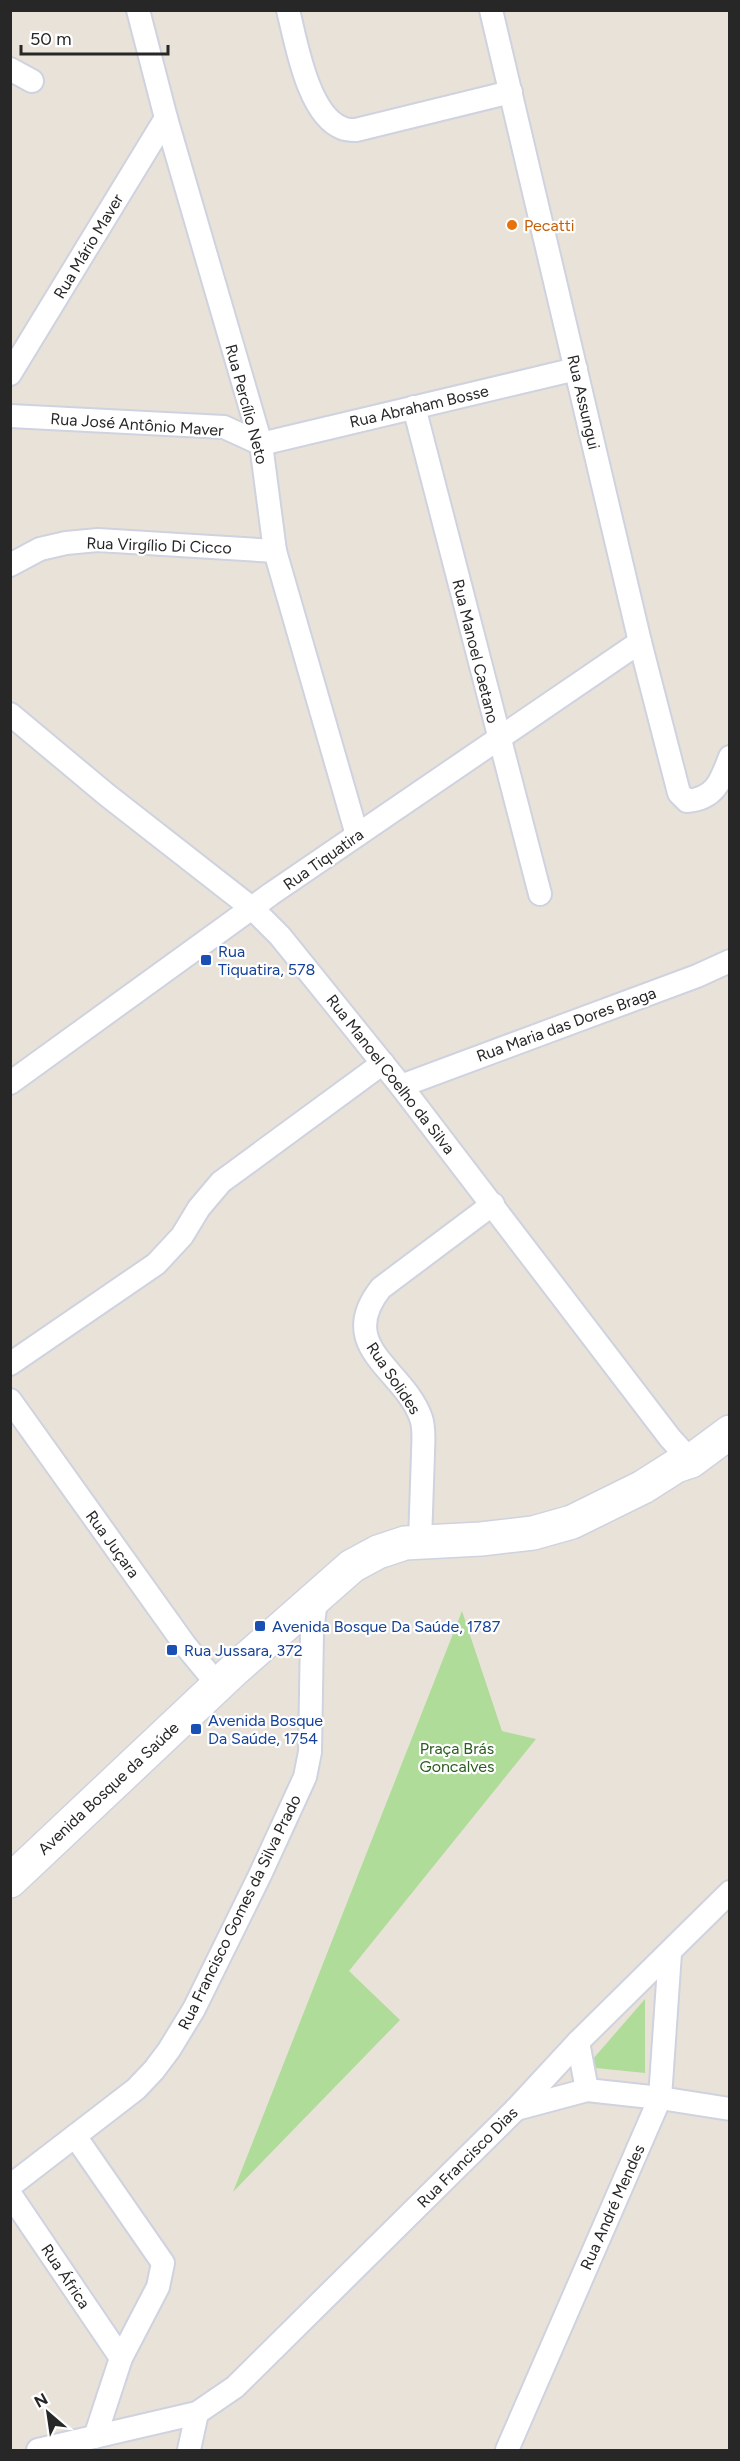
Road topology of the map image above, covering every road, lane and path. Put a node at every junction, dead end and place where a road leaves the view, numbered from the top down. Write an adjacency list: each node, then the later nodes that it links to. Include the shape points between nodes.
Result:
1 (138, 10): 7 (street, Rua Percílio Neto)
2 (288, 10): 6 (street, via 311,90 328,119 342,128 356,130)
3 (491, 10): 6 (street, Rua Assungui)
4 (10, 69): 5 (street)
5 (32, 81)
6 (511, 92): 8 (street, Rua Assungui)
7 (166, 118): 9 (street, Rua Mário Maver); 12 (street, Rua Percílio Neto)
8 (576, 369): 10 (street, Rua Abraham Bosse); 15 (street, Rua Assungui)
9 (10, 374)
10 (414, 407): 12 (street, Rua Abraham Bosse); 17 (street, Rua Manoel Caetano)
11 (10, 416): 12 (street, Rua José Antônio Maver, via 224,427)
12 (261, 444): 13 (street, Rua Percílio Neto)
13 (275, 550): 14 (street, Rua Virgílio Di Cicco, via 98,540 40,549); 19 (street, Rua Percílio Neto)
14 (10, 565)
15 (640, 642): 17 (street, Rua Tiquatira); 18 (street, Rua Assungui, via 679,793 687,801 708,796 720,783)
16 (10, 714): 21 (street, Rua Manoel Coelho da Silva)
17 (498, 738): 19 (street, Rua Tiquatira); 20 (street, Rua Manoel Caetano)
18 (729, 757)
19 (357, 835): 21 (street, Rua Tiquatira)
20 (540, 894)
21 (253, 909): 23 (street, Rua Manoel Coelho da Silva, via 290,947); 24 (street, Rua Tiquatira)
22 (729, 961): 25 (street, Rua Maria das Dores Braga)
23 (383, 1063): 25 (street, Rua Manoel Coelho da Silva); 27 (street, via 221,1182 156,1264)
24 (10, 1083)
25 (401, 1086): 26 (street, Rua Manoel Coelho da Silva)
26 (493, 1204): 31 (street, Rua Manoel Coelho da Silva); 32 (street, Rua Solides, via 381,1288 365,1316 370,1346 422,1419)
27 (10, 1364)
28 (10, 1400): 34 (street, Rua Juçara, via 185,1645)
29 (729, 1412): 31 (street, Avenida Bosque da Saúde)
30 (729, 1432): 31 (street, Avenida Bosque da Saúde)
31 (683, 1460): 32 (street, Avenida Bosque da Saúde, via 643,1487 572,1522 533,1533)
32 (420, 1542): 33 (street, Avenida Bosque da Saúde, via 378,1552 352,1566)
33 (316, 1600): 34 (street, Avenida Bosque da Saúde); 45 (street, Rua Francisco Gomes da Silva Prado, via 310,1752 305,1777 194,2009 169,2050 136,2089)
34 (218, 1685): 35 (street, Avenida Bosque da Saúde)
35 (53, 1839): 36 (street); 37 (street, Avenida Bosque da Saúde)
36 (10, 1871)
37 (10, 1881)
38 (729, 1892): 39 (street, Rua Francisco Dias)
39 (670, 1953): 40 (street, Rua Francisco Dias); 42 (street, Rua André Mendes)
40 (578, 2042): 41 (street); 43 (street, Rua Francisco Dias)
41 (587, 2090): 42 (street); 43 (street)
42 (660, 2098): 44 (street); 53 (street, Rua André Mendes)
43 (516, 2109): 49 (street, Rua Francisco Dias, via 236,2387)
44 (729, 2109)
45 (75, 2136): 46 (street, Rua Francisco Gomes da Silva Prado); 48 (street, via 163,2263 158,2288)
46 (10, 2186)
47 (10, 2194): 48 (street, Rua África)
48 (121, 2358): 50 (street)
49 (197, 2413): 50 (street); 52 (street)
50 (95, 2437): 51 (street)
51 (38, 2451)
52 (189, 2451)
53 (507, 2451)

